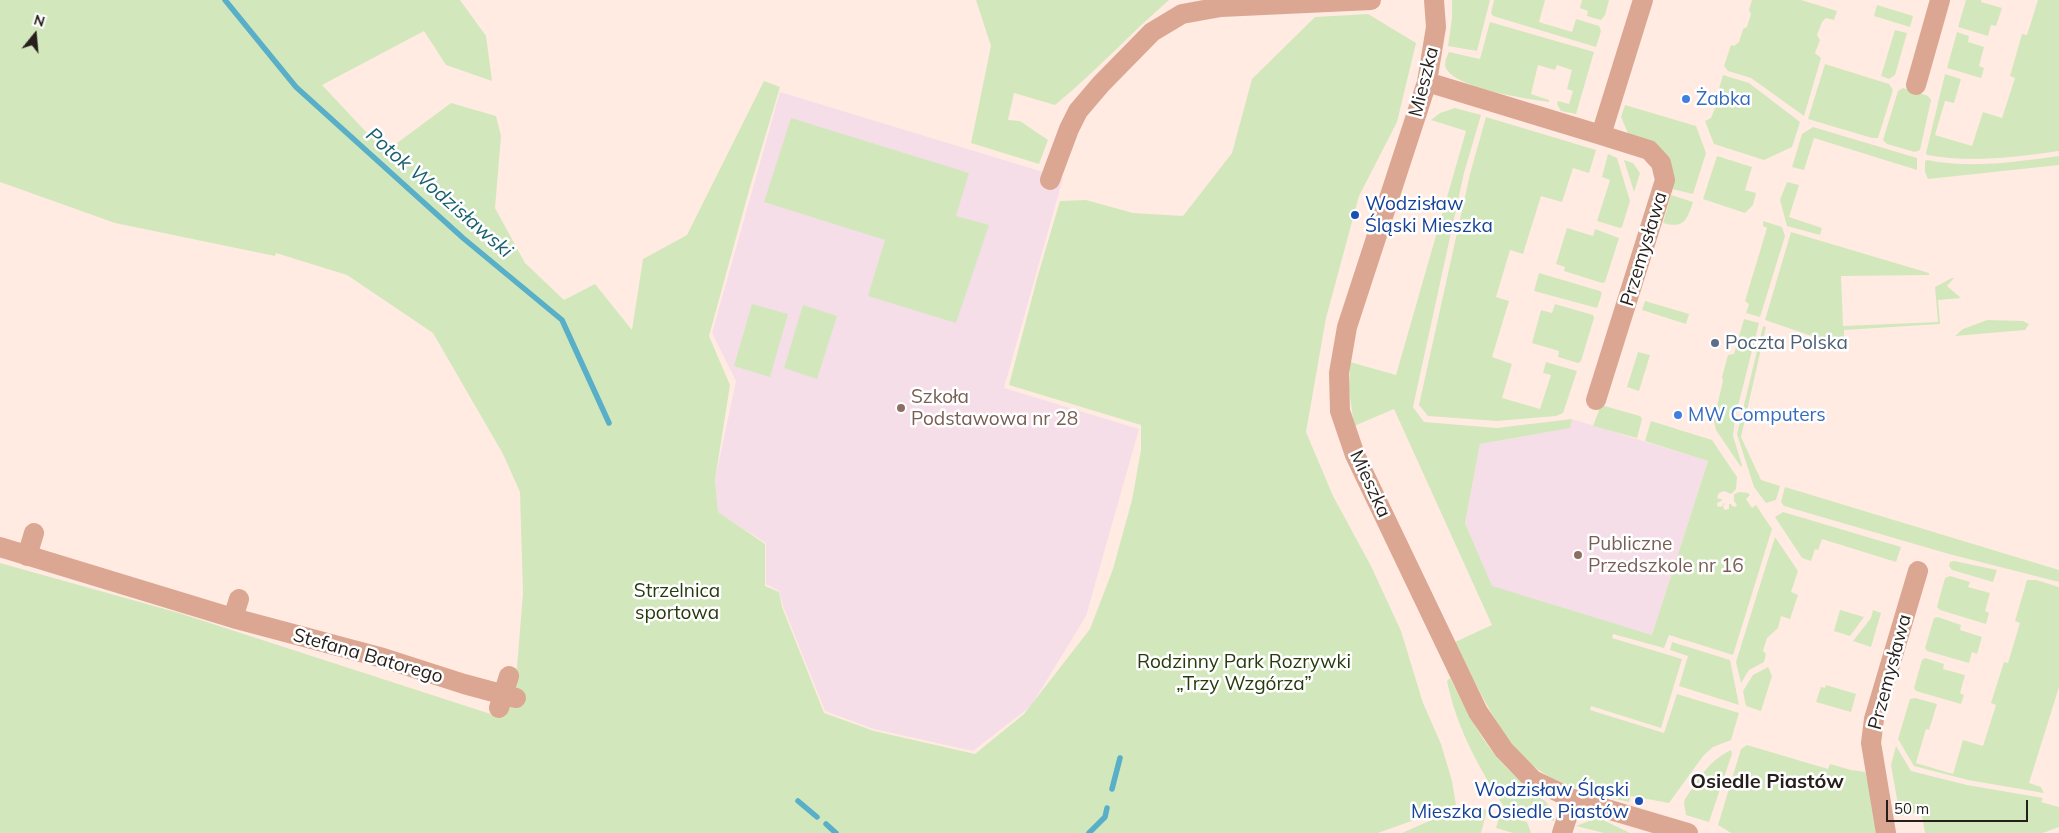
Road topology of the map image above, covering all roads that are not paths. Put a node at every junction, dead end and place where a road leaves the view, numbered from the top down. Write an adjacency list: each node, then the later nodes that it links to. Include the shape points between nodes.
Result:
1 (1371, 0): 8 (street, via 1221,7 1182,14 1152,32 1078,111)
2 (1434, 0): 5 (street, Mieszka, via 1436,27)
3 (1643, 0): 7 (street)
4 (1940, 0): 6 (street)
5 (1427, 82): 7 (street, Przemysława); 17 (street, Mieszka, via 1347,327 1340,372 1340,411 1355,455 1478,712 1504,750 1533,780)
6 (1916, 85)
7 (1601, 135): 9 (street, Przemysława, via 1649,150 1661,163 1665,180)
8 (1050, 180)
9 (1596, 400)
10 (34, 533): 12 (street)
11 (0, 547): 12 (street, Stefana Batorego)
12 (27, 556): 15 (street, Stefana Batorego)
13 (1918, 571): 20 (street, Przemysława, via 1874,719 1871,742)
14 (238, 598): 15 (street)
15 (232, 618): 16 (street, Stefana Batorego, via 384,658 506,700)
16 (509, 676)
17 (1572, 799): 18 (street); 19 (street, Mieszka)
18 (1562, 833)
19 (1688, 833)
20 (1886, 833)

